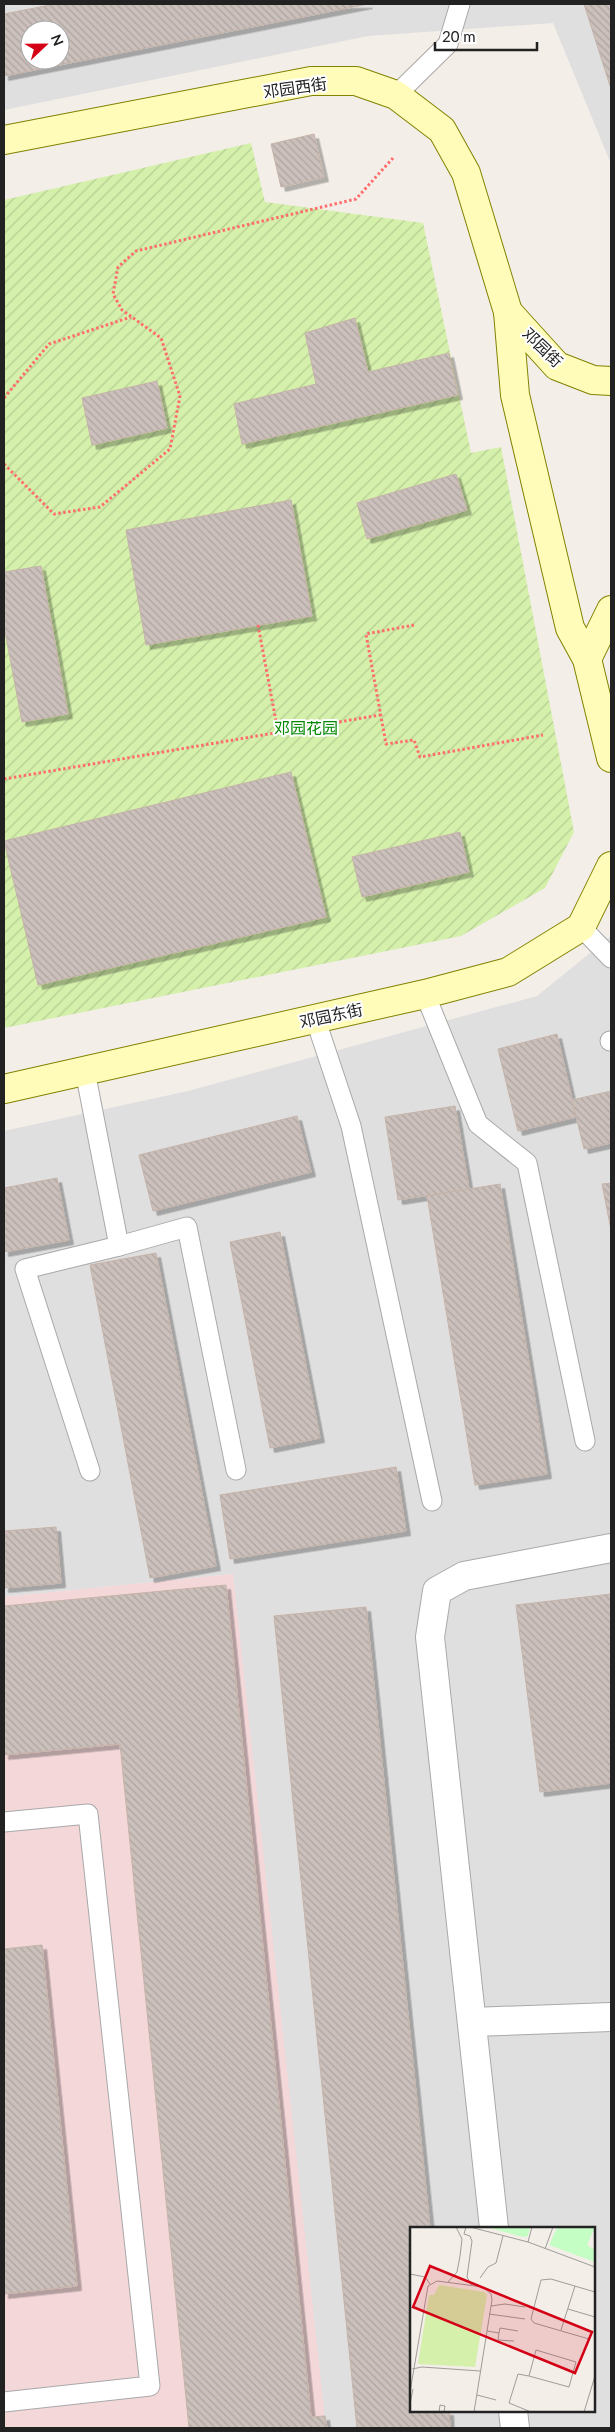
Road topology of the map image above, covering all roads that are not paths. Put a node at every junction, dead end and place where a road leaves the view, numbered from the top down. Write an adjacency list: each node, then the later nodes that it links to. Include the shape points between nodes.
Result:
1 (460, 4): 2 (lane, via 448,44)
2 (396, 95): 3 (street, 邓园西街, via 356,81 311,81); 4 (street, 邓园西街, via 442,130 466,173)
3 (4, 140)
4 (508, 312): 5 (street, 邓园街, via 557,366 593,380); 7 (street, via 515,394 570,628)
5 (611, 381)
6 (611, 610): 7 (street)
7 (587, 660): 8 (street)
8 (611, 758)
9 (611, 866): 10 (street)
10 (581, 927): 11 (lane); 12 (street, 邓园东街, via 508,972)
11 (611, 958)
12 (425, 994): 13 (street, 邓园东街); 17 (lane, via 478,1124 527,1163)
13 (314, 1018): 14 (street, 邓园东街); 20 (lane, via 351,1126)
14 (85, 1071): 15 (street, 邓园东街); 16 (lane)
15 (4, 1089)
16 (119, 1246): 18 (lane, via 187,1227); 19 (lane, via 25,1269)
17 (585, 1441)
18 (236, 1470)
19 (90, 1471)
20 (432, 1501)
21 (611, 1548): 24 (street, via 464,1576 438,1591 430,1637)
22 (4, 1822): 26 (lane, via 88,1814 150,2386)
23 (611, 2017): 24 (street)
24 (472, 2022): 25 (street)
25 (494, 2227)
26 (4, 2402)
27 (513, 2412): 28 (street)
28 (515, 2428)

